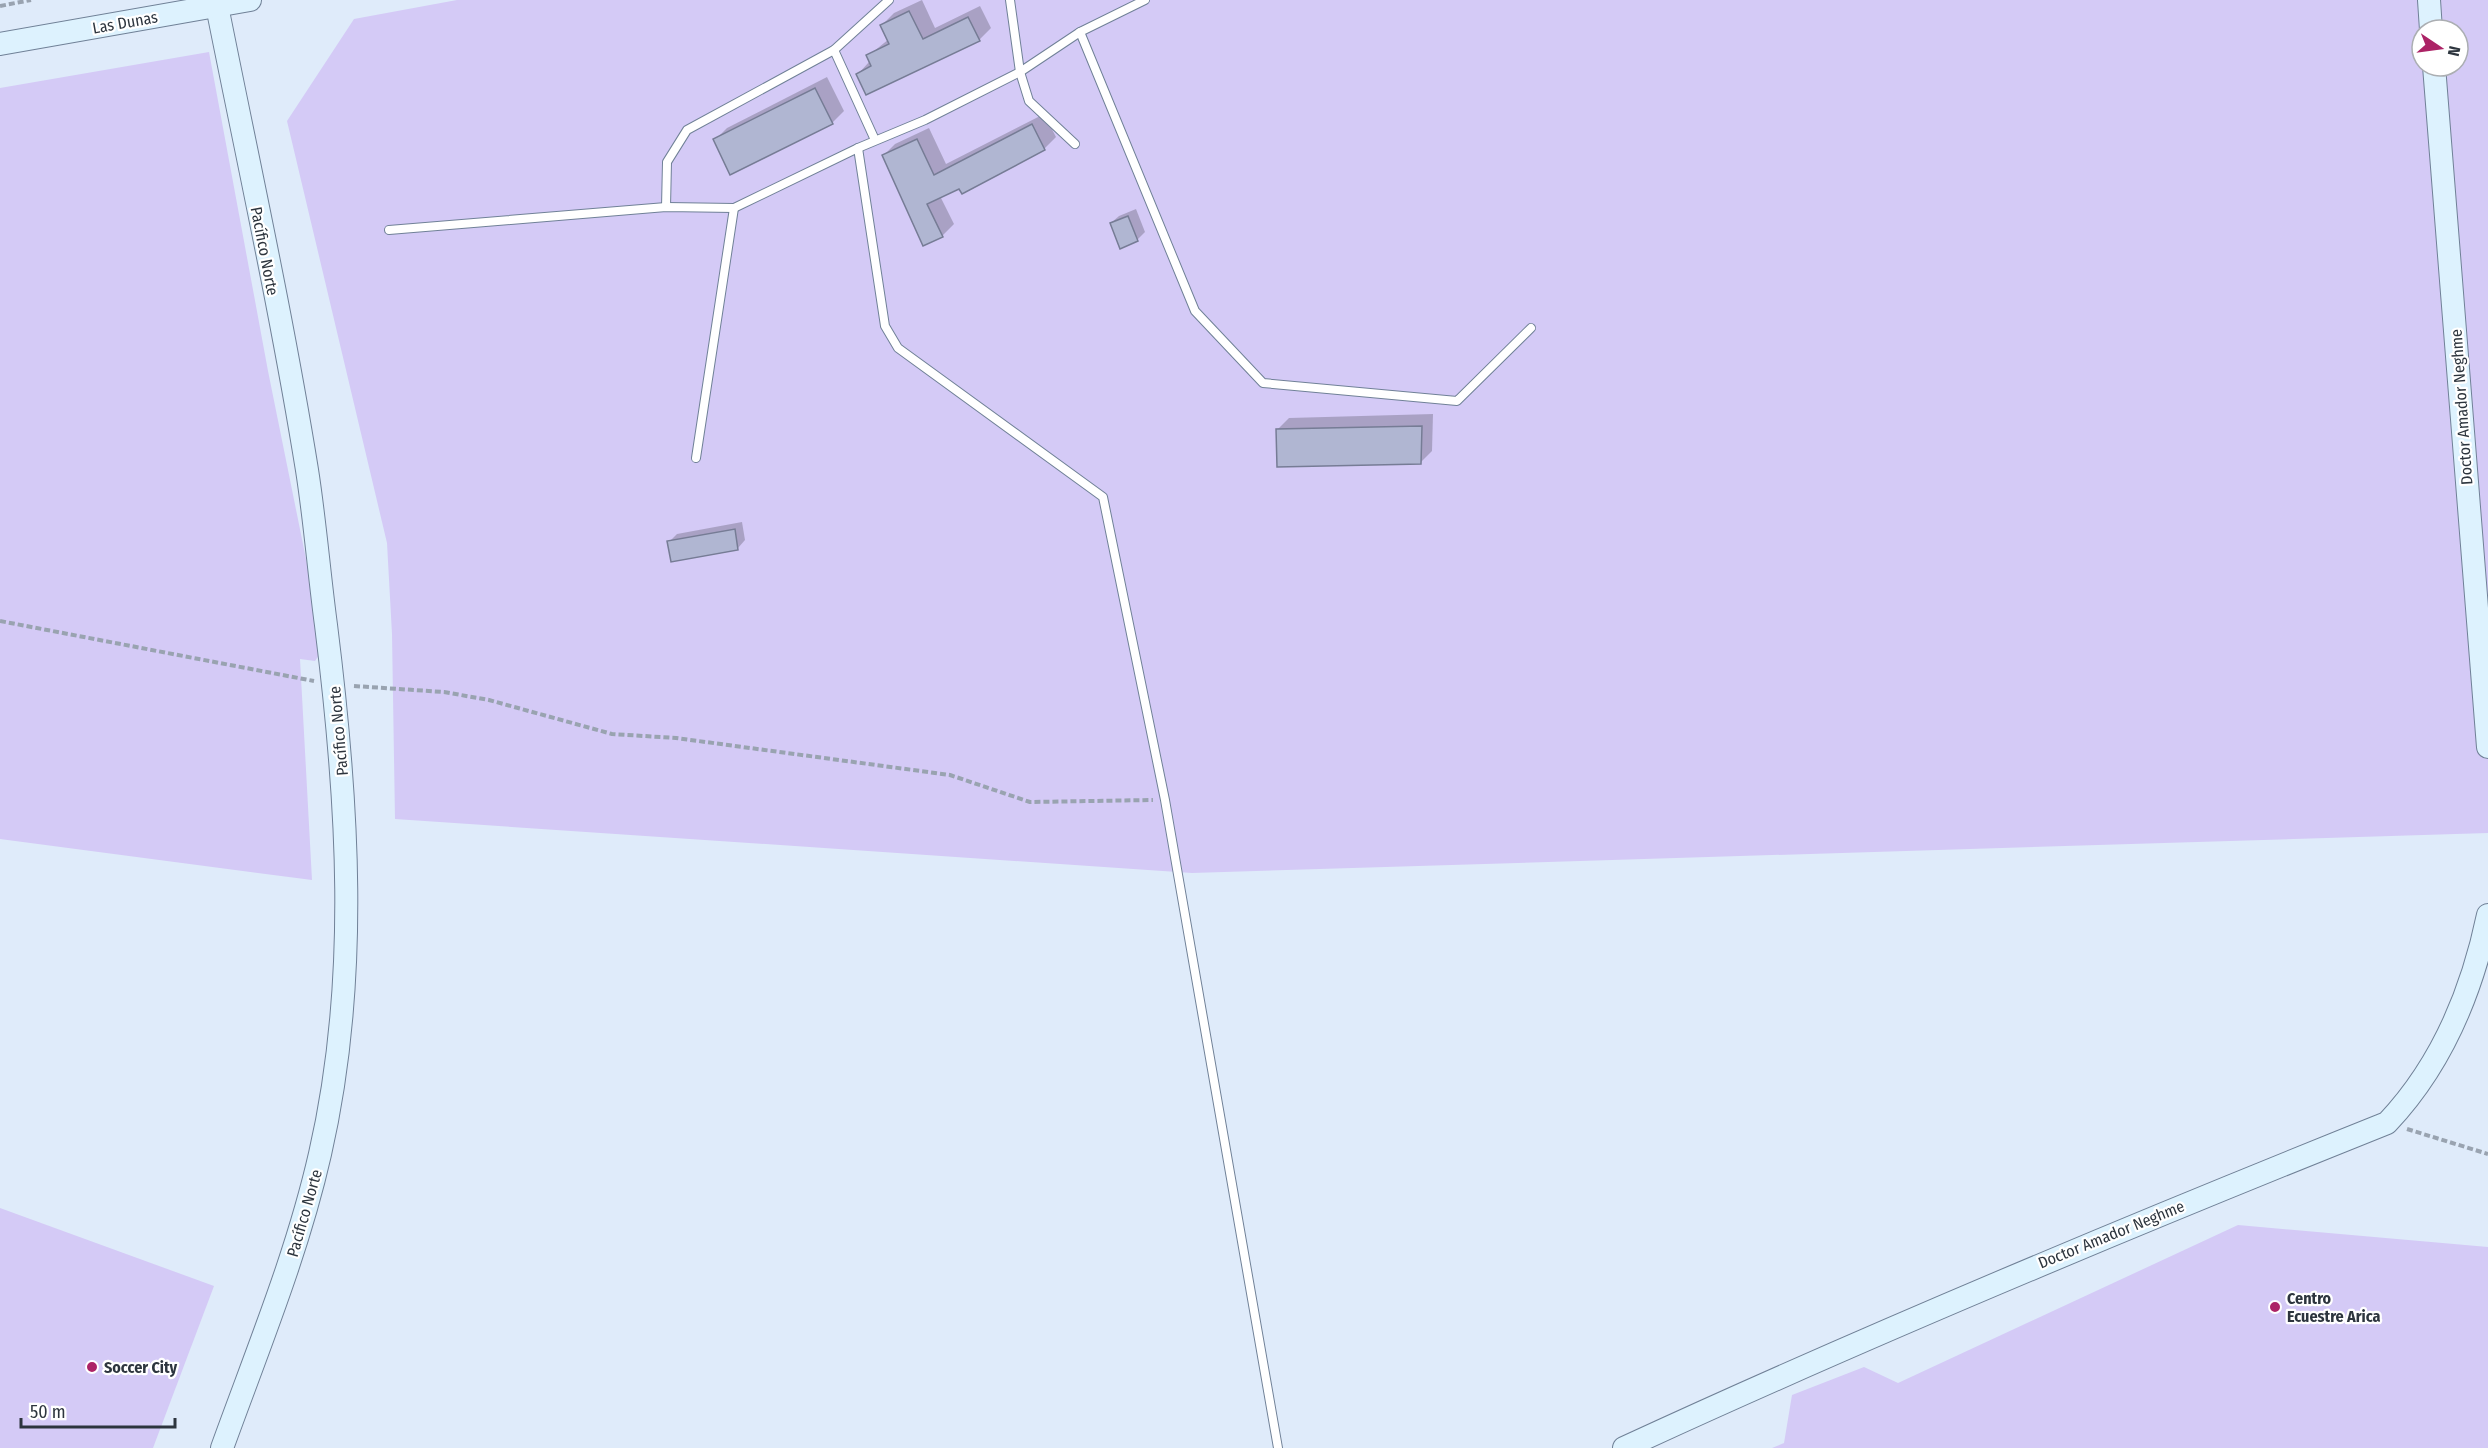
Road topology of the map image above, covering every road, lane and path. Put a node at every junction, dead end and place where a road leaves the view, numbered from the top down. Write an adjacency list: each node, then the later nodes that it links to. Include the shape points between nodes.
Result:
1 (31, 0): 7 (path)
2 (250, 0): 8 (main road, Las Dunas)
3 (889, 0): 12 (lane)
4 (1010, 0): 13 (lane)
5 (1145, 0): 10 (lane)
6 (2429, 0): 9 (main road)
7 (0, 6)
8 (217, 6): 11 (main road, Las Dunas); 24 (main road, Pacífico Norte, via 308,473)
9 (2430, 18)
10 (1080, 32): 13 (lane); 21 (lane, via 1195,311 1263,384 1457,401)
11 (0, 44)
12 (834, 50): 15 (lane); 18 (lane, via 687,130 667,162)
13 (1020, 72): 15 (lane, via 925,120); 16 (lane, via 1029,101)
14 (2435, 78): 25 (main road, Doctor Amador Neghme)
15 (875, 140): 17 (lane)
16 (1075, 144)
17 (858, 148): 19 (lane); 26 (lane, via 885,326 898,348 1103,497)
18 (666, 207): 19 (lane); 20 (lane)
19 (734, 208): 22 (lane)
20 (389, 230)
21 (1531, 328)
22 (696, 458)
23 (0, 621): 24 (path)
24 (334, 685): 26 (path, via 444,692 489,700 612,734 676,738 950,775 1030,802); 30 (main road, Pacífico Norte, via 347,883 343,996 334,1072 321,1152 301,1227)
25 (2488, 747)
26 (1165, 800): 31 (lane)
27 (2488, 915): 28 (main road, Doctor Amador Neghme, via 2476,963 2435,1061 2410,1098)
28 (2386, 1123): 29 (path); 32 (main road, Doctor Amador Neghme, via 2099,1238 1823,1356)
29 (2488, 1154)
30 (222, 1448)
31 (1278, 1448)
32 (1624, 1448)

